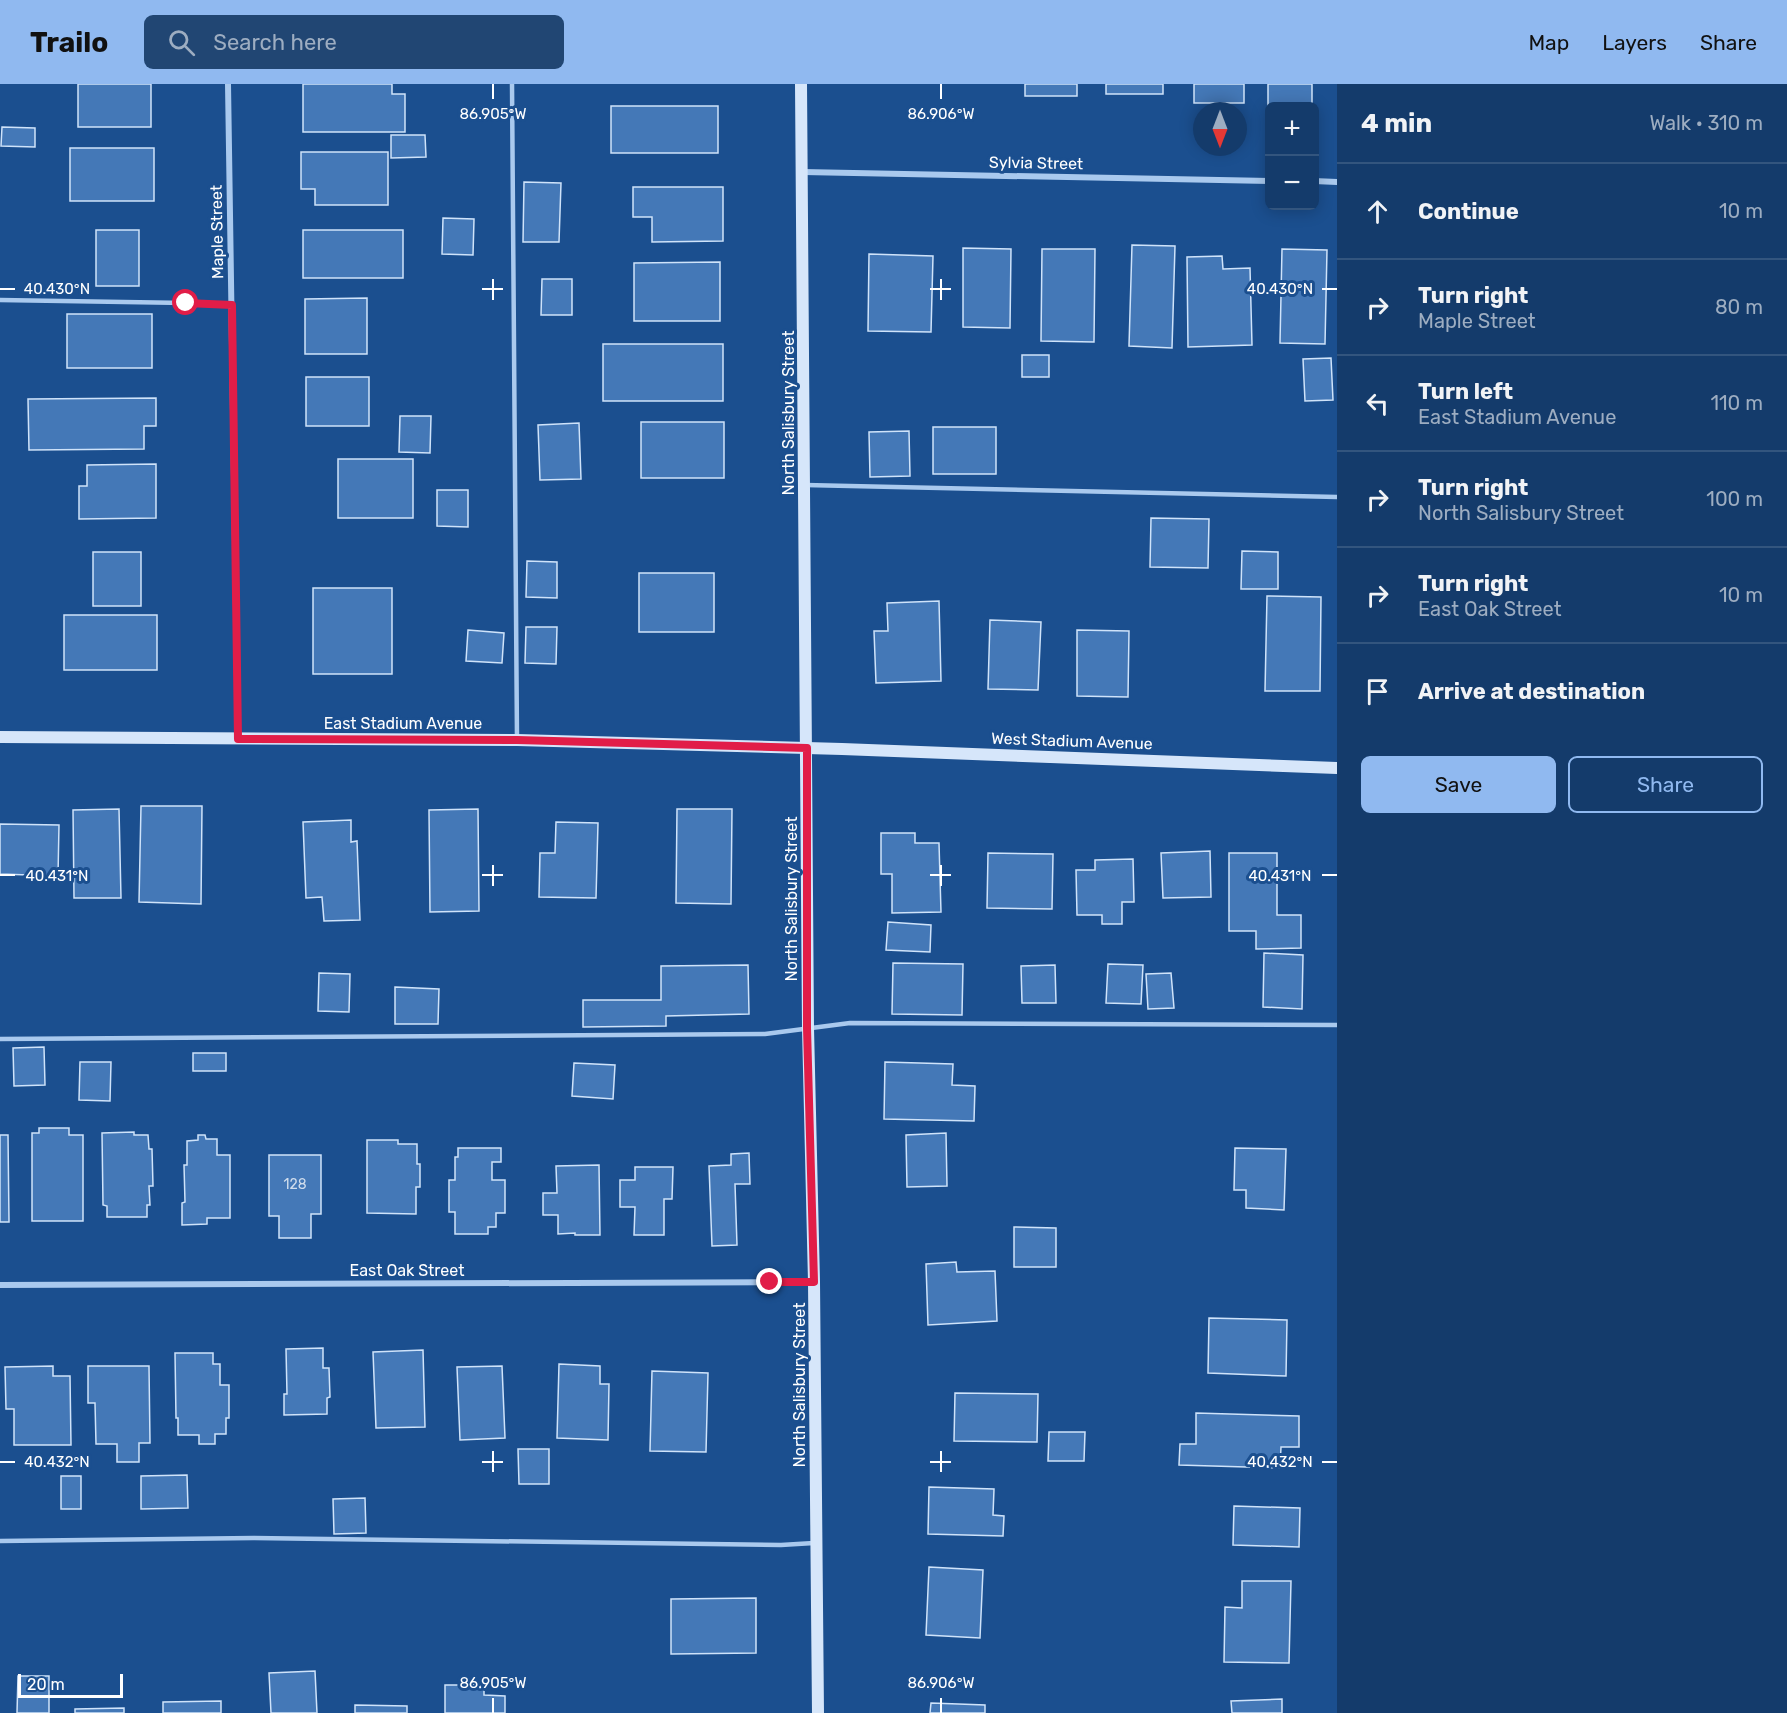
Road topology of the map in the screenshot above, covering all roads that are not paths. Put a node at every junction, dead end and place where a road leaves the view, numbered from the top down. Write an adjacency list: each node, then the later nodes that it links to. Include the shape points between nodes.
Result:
1 (228, 84): 9 (street, Maple Street)
2 (512, 84): 14 (lane)
3 (801, 84): 4 (street, North Salisbury Street)
4 (803, 172): 5 (street, Sylvia Street); 10 (street, North Salisbury Street)
5 (1265, 181)
6 (1319, 181): 7 (street)
7 (1337, 182)
8 (0, 300): 9 (lane)
9 (232, 305): 13 (street, Maple Street)
10 (805, 485): 11 (lane); 15 (street, North Salisbury Street)
11 (1337, 496)
12 (0, 737): 13 (street, East Stadium Avenue)
13 (238, 739): 14 (street, East Stadium Avenue)
14 (517, 740): 15 (street, East Stadium Avenue)
15 (807, 748): 16 (street, West Stadium Avenue); 18 (street, North Salisbury Street)
16 (1337, 768)
17 (1337, 1025): 18 (lane, via 850,1023)
18 (807, 1028): 19 (lane, via 765,1034); 20 (street, North Salisbury Street)
19 (0, 1039)
20 (814, 1282): 21 (street, East Oak Street); 23 (street, North Salisbury Street)
21 (0, 1285)
22 (0, 1541): 23 (lane, via 254,1538)
23 (816, 1543): 24 (street, North Salisbury Street)
24 (818, 1713)

